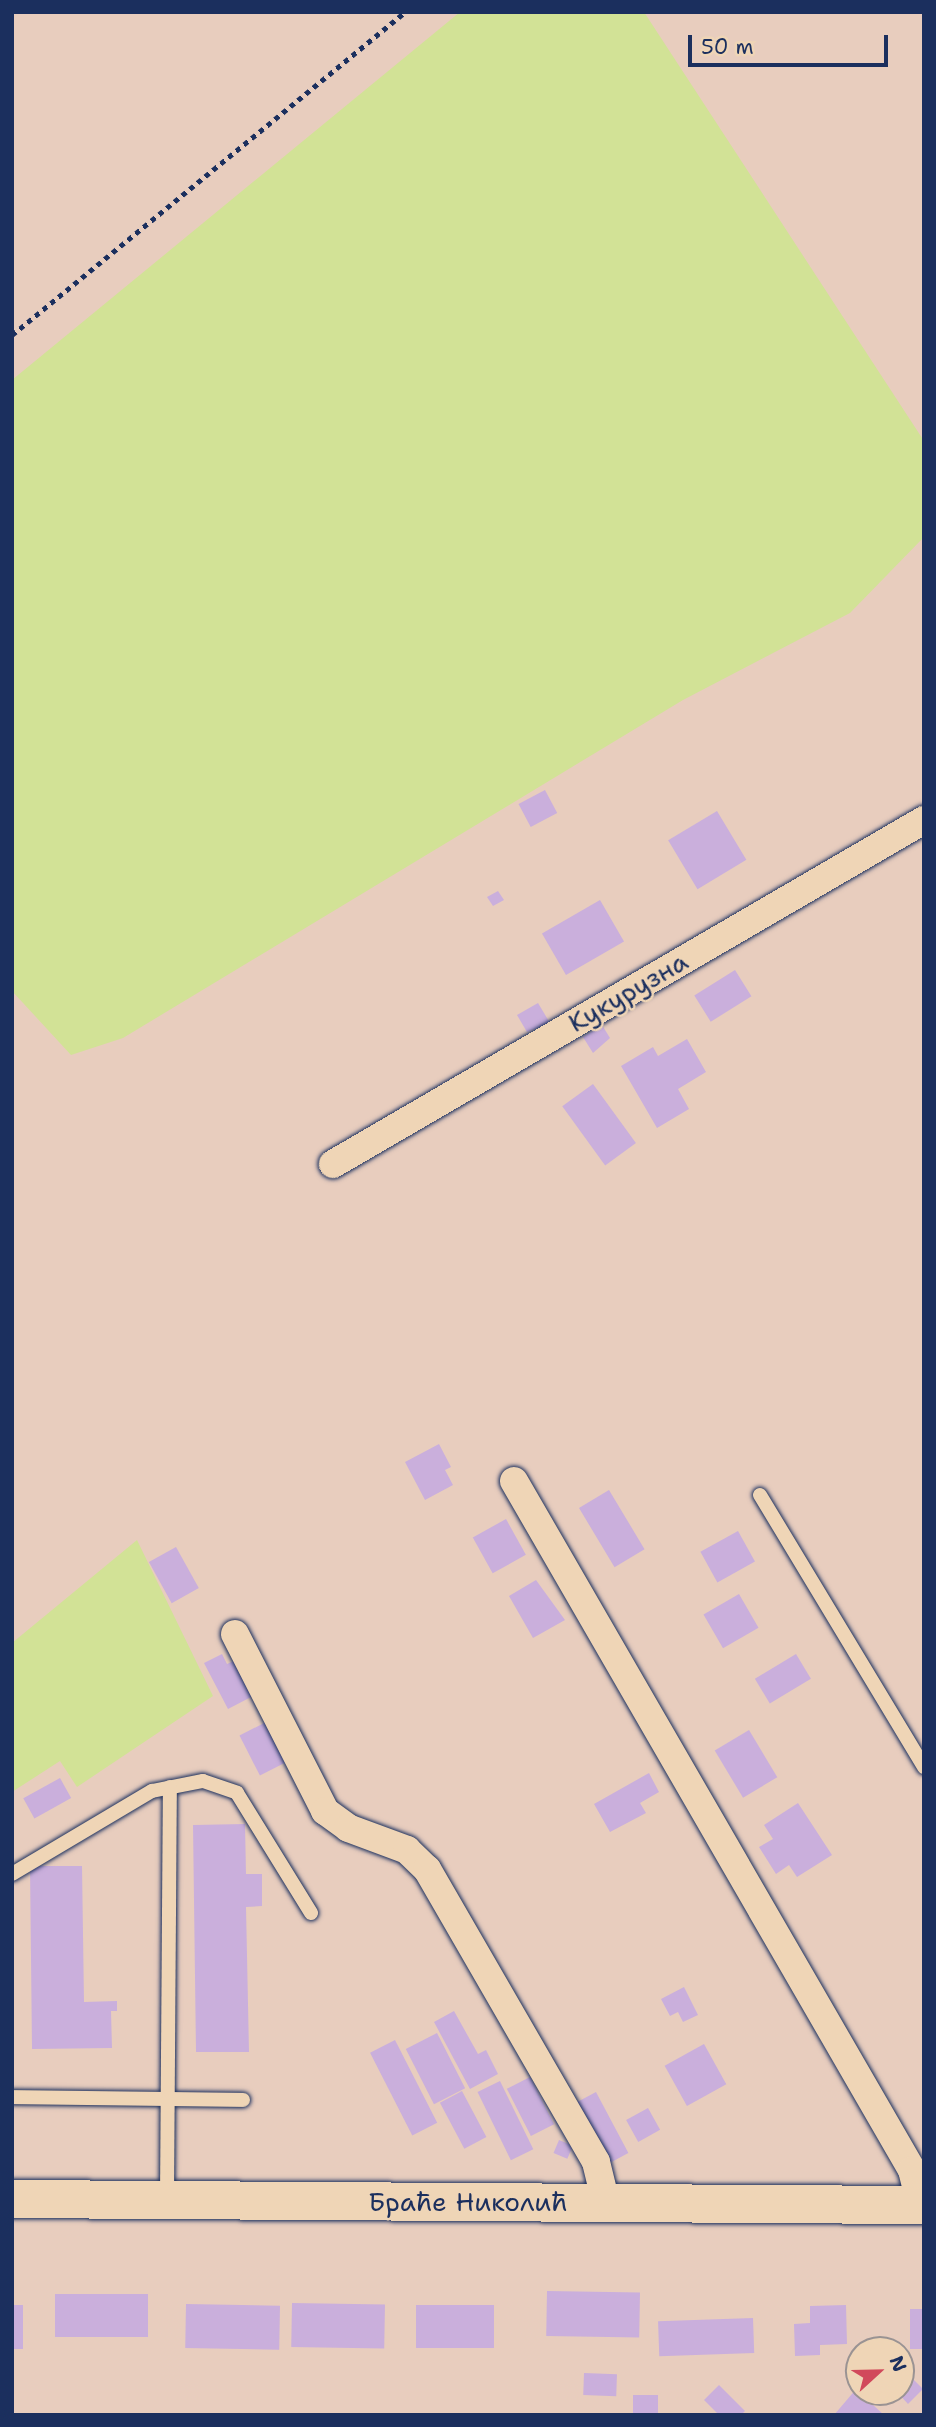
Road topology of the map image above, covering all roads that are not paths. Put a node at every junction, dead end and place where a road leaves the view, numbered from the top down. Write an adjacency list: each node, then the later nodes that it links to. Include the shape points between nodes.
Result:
1 (924, 820): 2 (street, Кукурузна)
2 (333, 1164)
3 (514, 1481): 16 (street, via 912,2170)
4 (760, 1495): 6 (lane)
5 (235, 1634): 15 (street, via 325,1811 348,1828 407,1850 428,1870 596,2162)
6 (924, 1767)
7 (170, 1787): 8 (lane, via 152,1791); 9 (lane, via 203,1781 237,1793); 12 (lane)
8 (12, 1874)
9 (311, 1913)
10 (12, 2097): 12 (lane)
11 (243, 2100): 12 (lane)
12 (168, 2102): 14 (lane)
13 (12, 2199): 14 (main road, Браће Николић)
14 (167, 2200): 15 (main road, Браће Николић)
15 (606, 2203): 16 (main road, Браће Николић)
16 (922, 2205)

